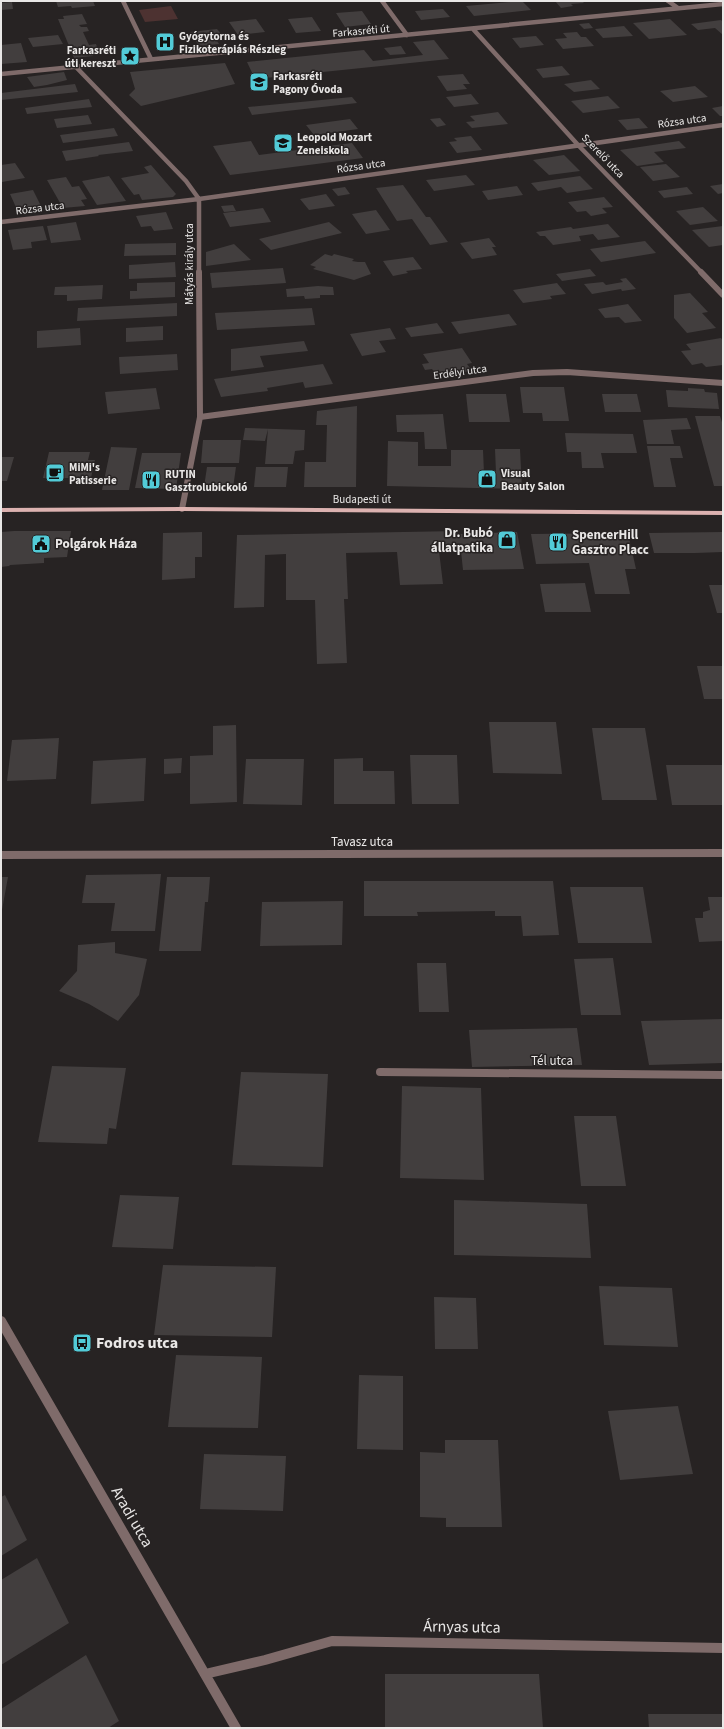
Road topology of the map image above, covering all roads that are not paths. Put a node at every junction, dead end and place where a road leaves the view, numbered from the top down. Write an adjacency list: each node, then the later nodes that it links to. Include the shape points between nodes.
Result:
1 (123, 1): 8 (street)
2 (382, 1): 7 (street)
3 (668, 1): 5 (street)
4 (723, 4): 5 (street, Farkasréti út)
5 (678, 8): 6 (street, Farkasréti út)
6 (473, 29): 7 (street, Farkasréti út); 12 (street, Szerelő utca)
7 (407, 35): 8 (street, Farkasréti út)
8 (151, 59): 9 (street, Farkasréti út)
9 (76, 66): 10 (street, Farkasréti út); 13 (street, via 193,189)
10 (1, 74)
11 (723, 125): 12 (street, Rózsa utca)
12 (579, 146): 13 (street, Rózsa utca); 15 (street, Szerelő utca)
13 (199, 199): 14 (street, Rózsa utca); 17 (street, Mátyás király utca)
14 (1, 222)
15 (723, 295)
16 (723, 383): 17 (street, Erdélyi utca, via 545,372)
17 (200, 417): 18 (street, Mátyás király utca)
18 (182, 509): 19 (main road, Budapesti út); 20 (main road, Budapesti út)
19 (1, 510)
20 (723, 513)
21 (723, 853): 22 (street, Tavasz utca)
22 (1, 855)
23 (380, 1072): 24 (street, Tél utca)
24 (723, 1075)
25 (1, 1321): 27 (street, Aradi utca)
26 (723, 1648): 27 (street, Árnyas utca, via 332,1641)
27 (205, 1674): 28 (street, Aradi utca)
28 (236, 1728)

